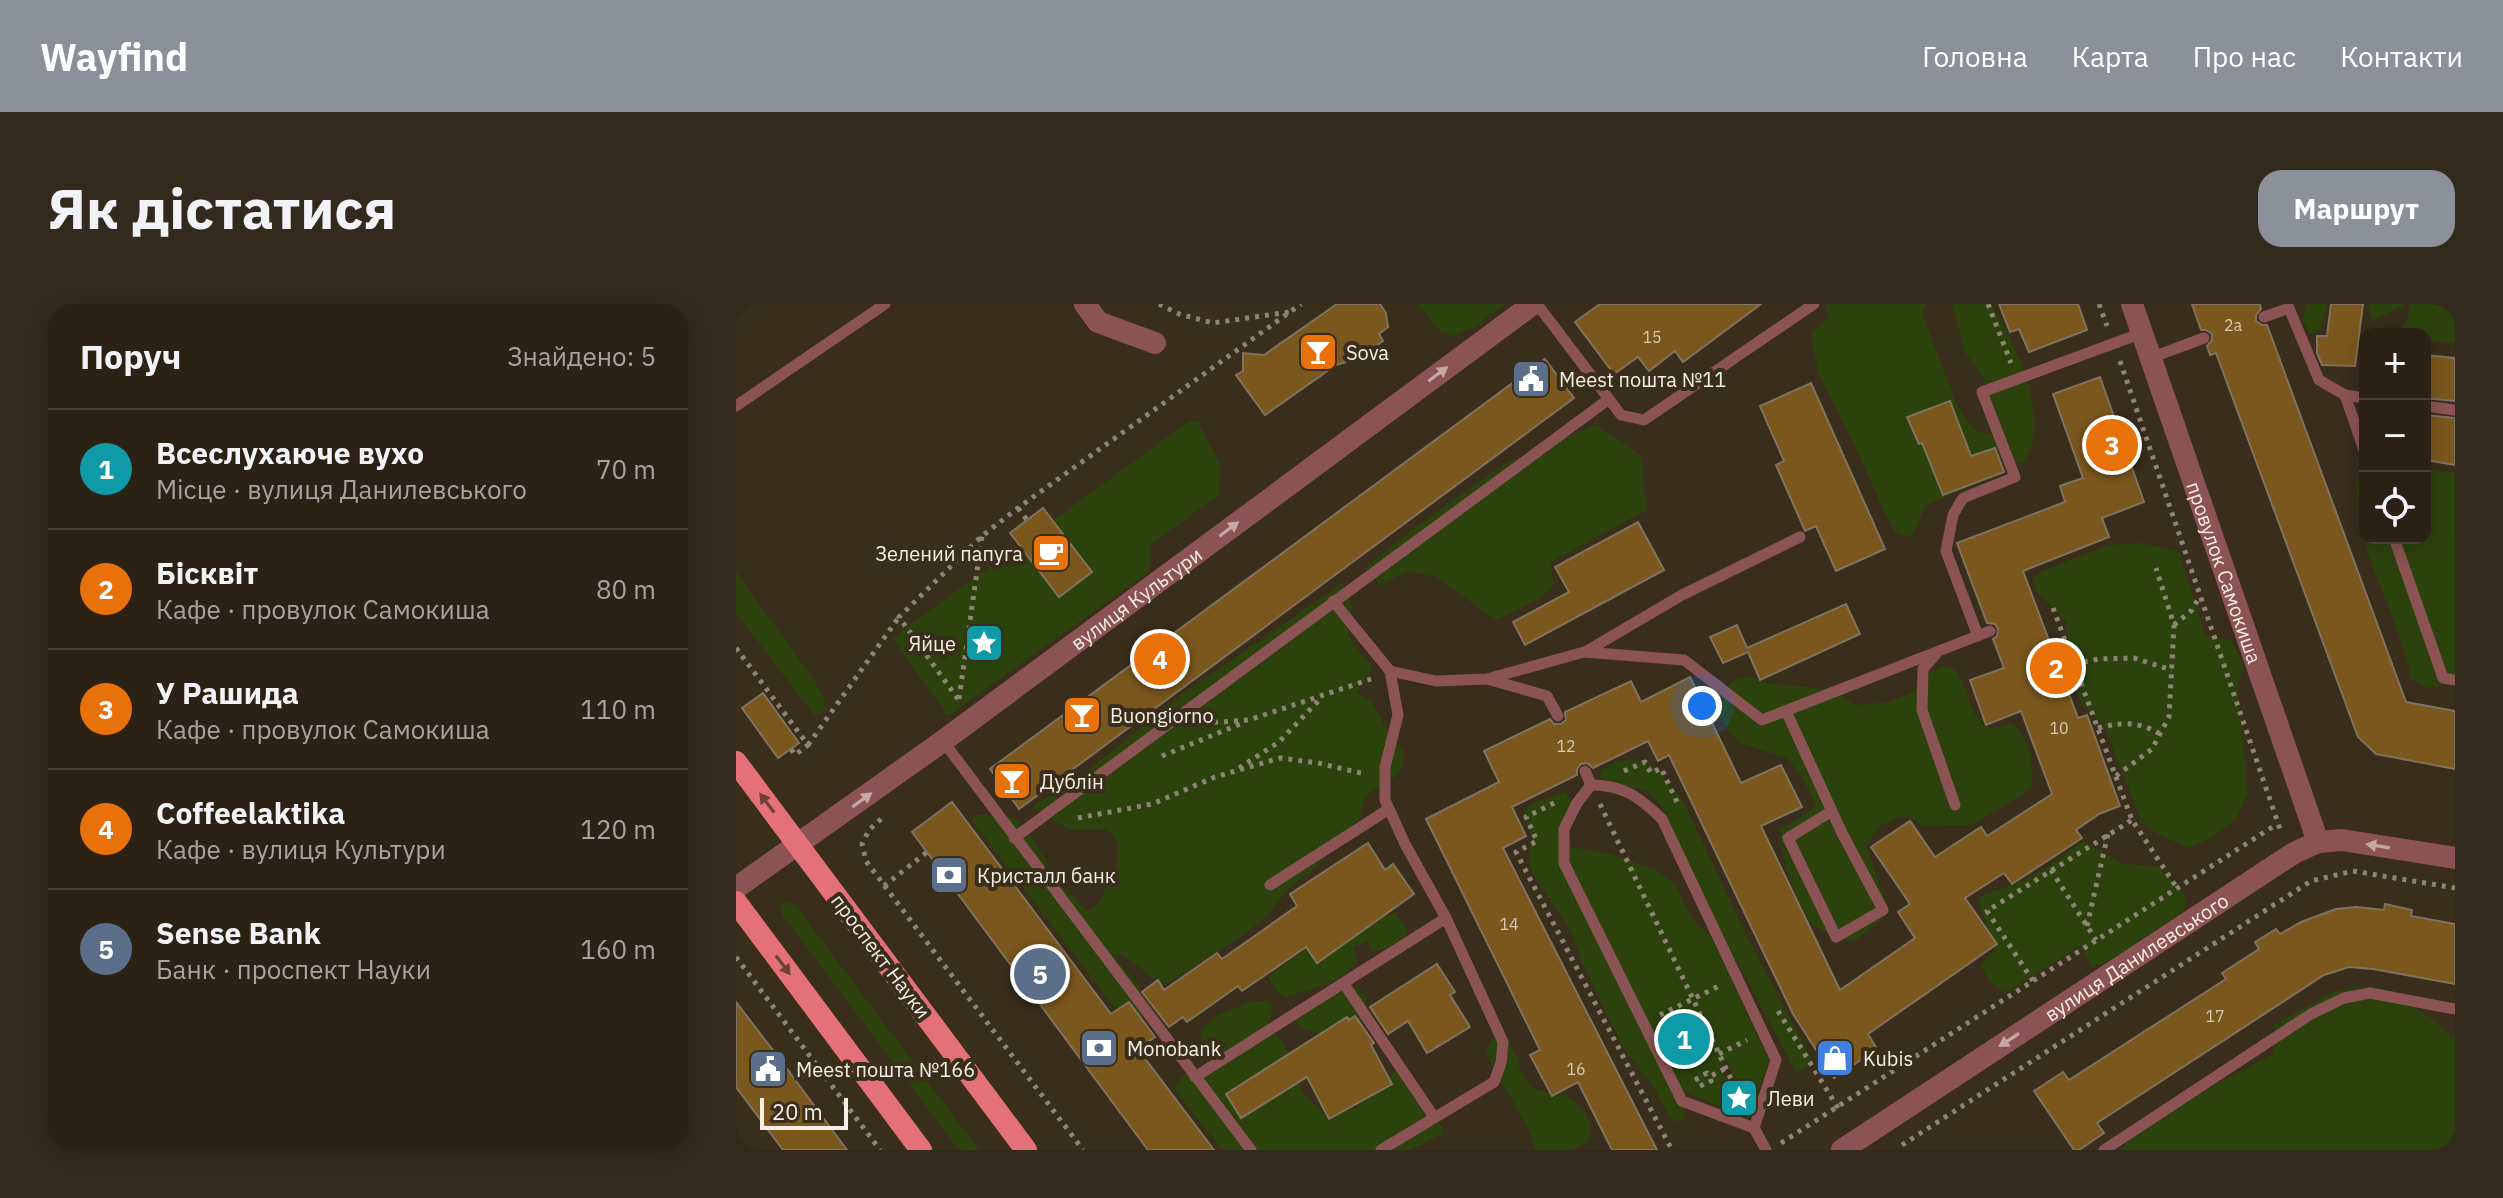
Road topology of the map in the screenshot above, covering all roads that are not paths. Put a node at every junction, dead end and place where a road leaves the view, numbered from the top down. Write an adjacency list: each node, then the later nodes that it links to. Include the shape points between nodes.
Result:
1 (885, 304): 15 (lane)
2 (1085, 304): 10 (street, via 1098,322)
3 (1535, 304): 14 (lane); 31 (street, вулиця Культури, one-way to 3)
4 (1814, 304): 14 (lane, via 1644,420 1621,415)
5 (2132, 304): 8 (street, провулок Самокиша)
6 (2290, 306): 7 (lane); 12 (lane, via 2319,380)
7 (2264, 317)
8 (2142, 333): 11 (street, провулок Самокиша); 23 (lane, via 1982,392 2015,477 1963,498 1953,515 1946,551)
9 (2204, 338): 11 (lane)
10 (1155, 343)
11 (2150, 358): 39 (street, провулок Самокиша)
12 (2345, 395): 13 (lane); 18 (lane)
13 (2359, 397)
14 (1609, 399): 21 (lane)
15 (736, 406)
16 (2431, 407): 17 (lane)
17 (2455, 410)
18 (2359, 436)
19 (1800, 537): 25 (lane, via 1682,595)
20 (2396, 544): 28 (lane, via 2443,678)
21 (1333, 601): 26 (lane); 38 (lane)
22 (1990, 631): 23 (lane)
23 (1978, 636): 24 (lane)
24 (1939, 651): 29 (lane); 35 (lane, via 1923,669 1922,710)
25 (1584, 652): 27 (lane); 29 (lane, via 1684,660 1762,720)
26 (1390, 671): 27 (lane, via 1436,681); 36 (lane, via 1398,715 1385,767)
27 (1487, 679): 30 (lane, via 1547,696)
28 (2455, 680)
29 (1786, 711): 37 (lane)
30 (1558, 716)
31 (943, 741): 38 (lane); 40 (street, вулиця Культури, one-way to 31)
32 (736, 762): 40 (main road, проспект Науки, one-way to 32)
33 (1585, 771): 34 (lane)
34 (1591, 785): 50 (lane, via 1612,785 1627,792 1662,819 1776,1060); 50 (lane, via 1564,829 1564,863 1682,1101)
35 (1955, 805)
36 (1389, 809): 42 (lane); 45 (lane)
37 (1832, 811): 37 (lane, via 1883,910 1836,937 1788,838)
38 (1014, 838): 48 (lane)
39 (2318, 842): 41 (street, вулиця Данилевського, one-way to 39, via 2342,840); 58 (street, вулиця Данилевського, one-way to 58)
40 (798, 845): 43 (street, вулиця Культури); 54 (main road, проспект Науки)
41 (2455, 858)
42 (1270, 885)
43 (736, 888)
44 (736, 902): 53 (main road, one-way to 53)
45 (1446, 918): 46 (lane); 49 (lane, via 1503,1042 1494,1082)
46 (1344, 984): 48 (lane); 49 (lane)
47 (2455, 1009): 59 (lane, via 2370,993 2344,998 2311,1014)
48 (1195, 1077): 55 (lane)
49 (1434, 1117): 56 (lane)
50 (1754, 1128): 57 (lane)
51 (736, 1144): 52 (lane)
52 (741, 1150)
53 (921, 1150)
54 (1026, 1150)
55 (1251, 1150)
56 (1381, 1150)
57 (1768, 1150)
58 (1842, 1150)
59 (2104, 1150)

